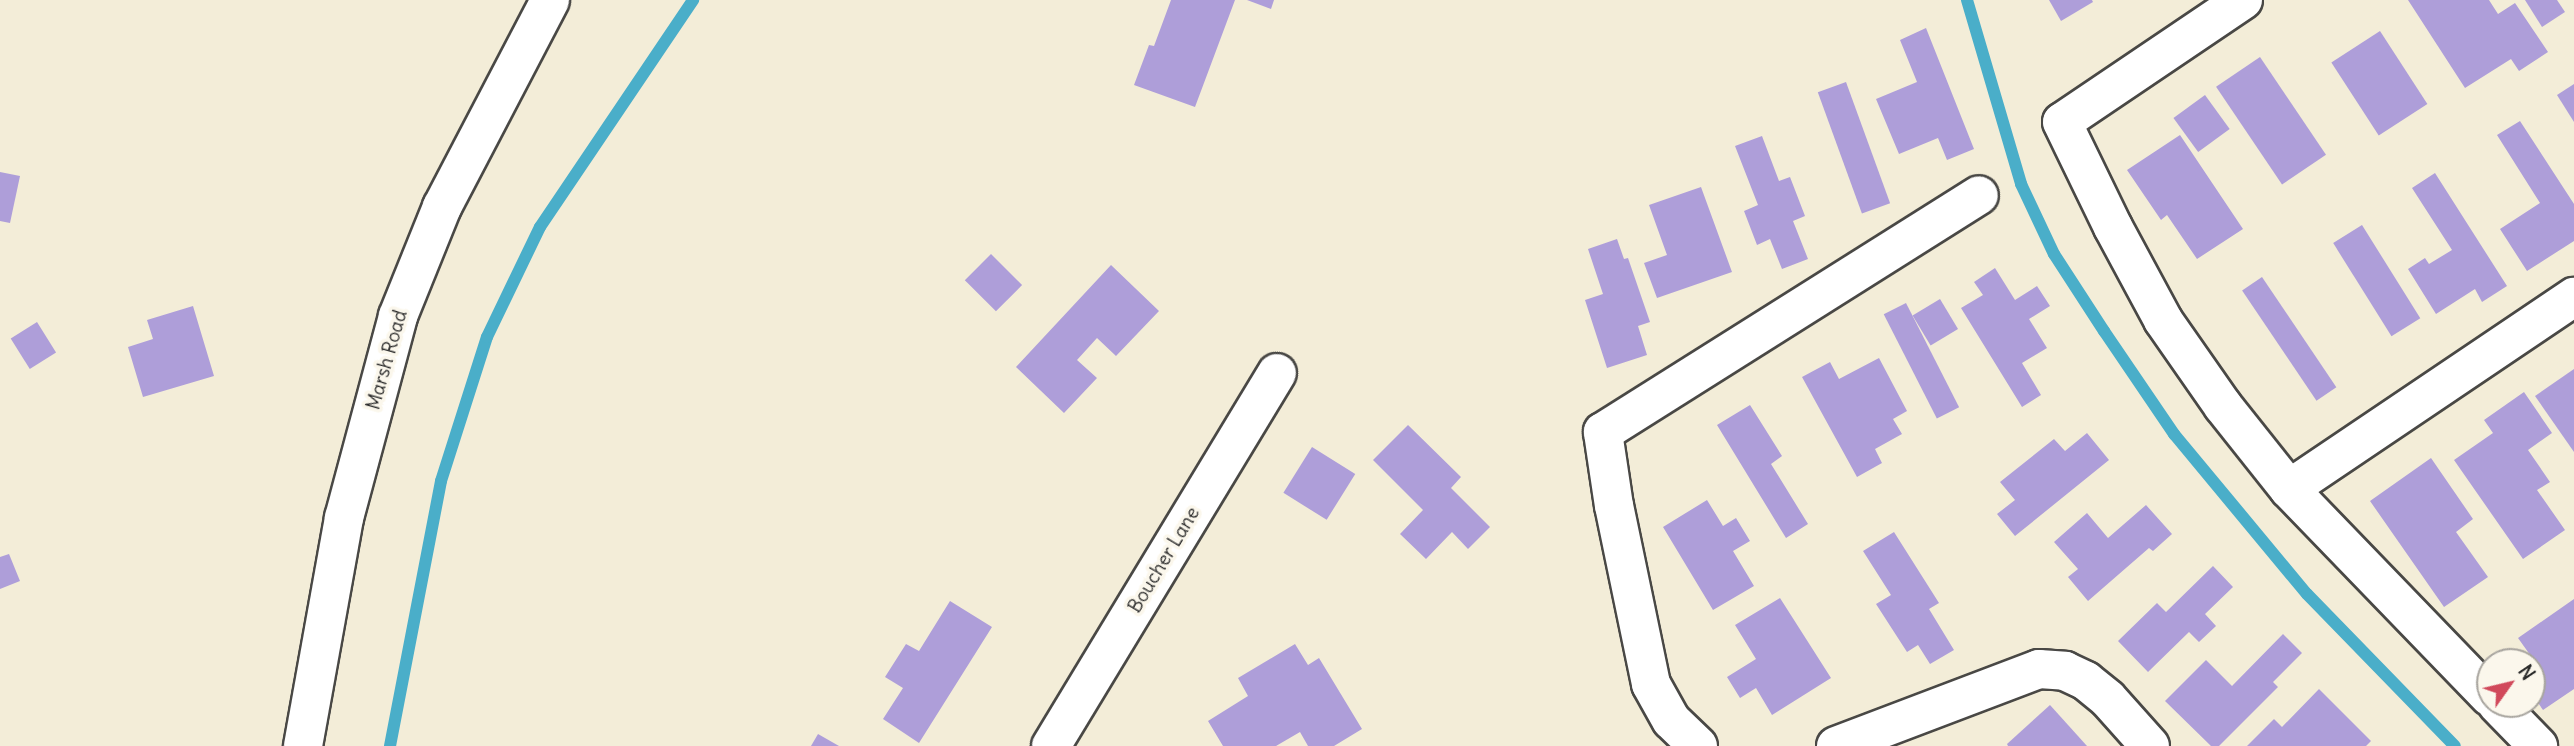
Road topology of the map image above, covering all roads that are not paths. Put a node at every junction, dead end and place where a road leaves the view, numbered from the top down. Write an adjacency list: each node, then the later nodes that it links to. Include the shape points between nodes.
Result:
1 (550, 0): 9 (street, Marsh Road, via 442,207 398,316 344,518)
2 (2243, 0): 6 (street, via 2062,122 2164,320)
3 (1979, 195): 11 (street, via 1603,432 1651,684 1671,720)
4 (2574, 297): 6 (street)
5 (1277, 373): 10 (street, Boucher Lane)
6 (2288, 489): 7 (street)
7 (2476, 683)
8 (2511, 718): 14 (street)
9 (303, 746)
10 (1051, 746)
11 (1698, 746)
12 (1836, 746): 13 (street, via 2039,669 2065,671 2085,681 2108,699)
13 (2150, 746)
14 (2538, 746)

